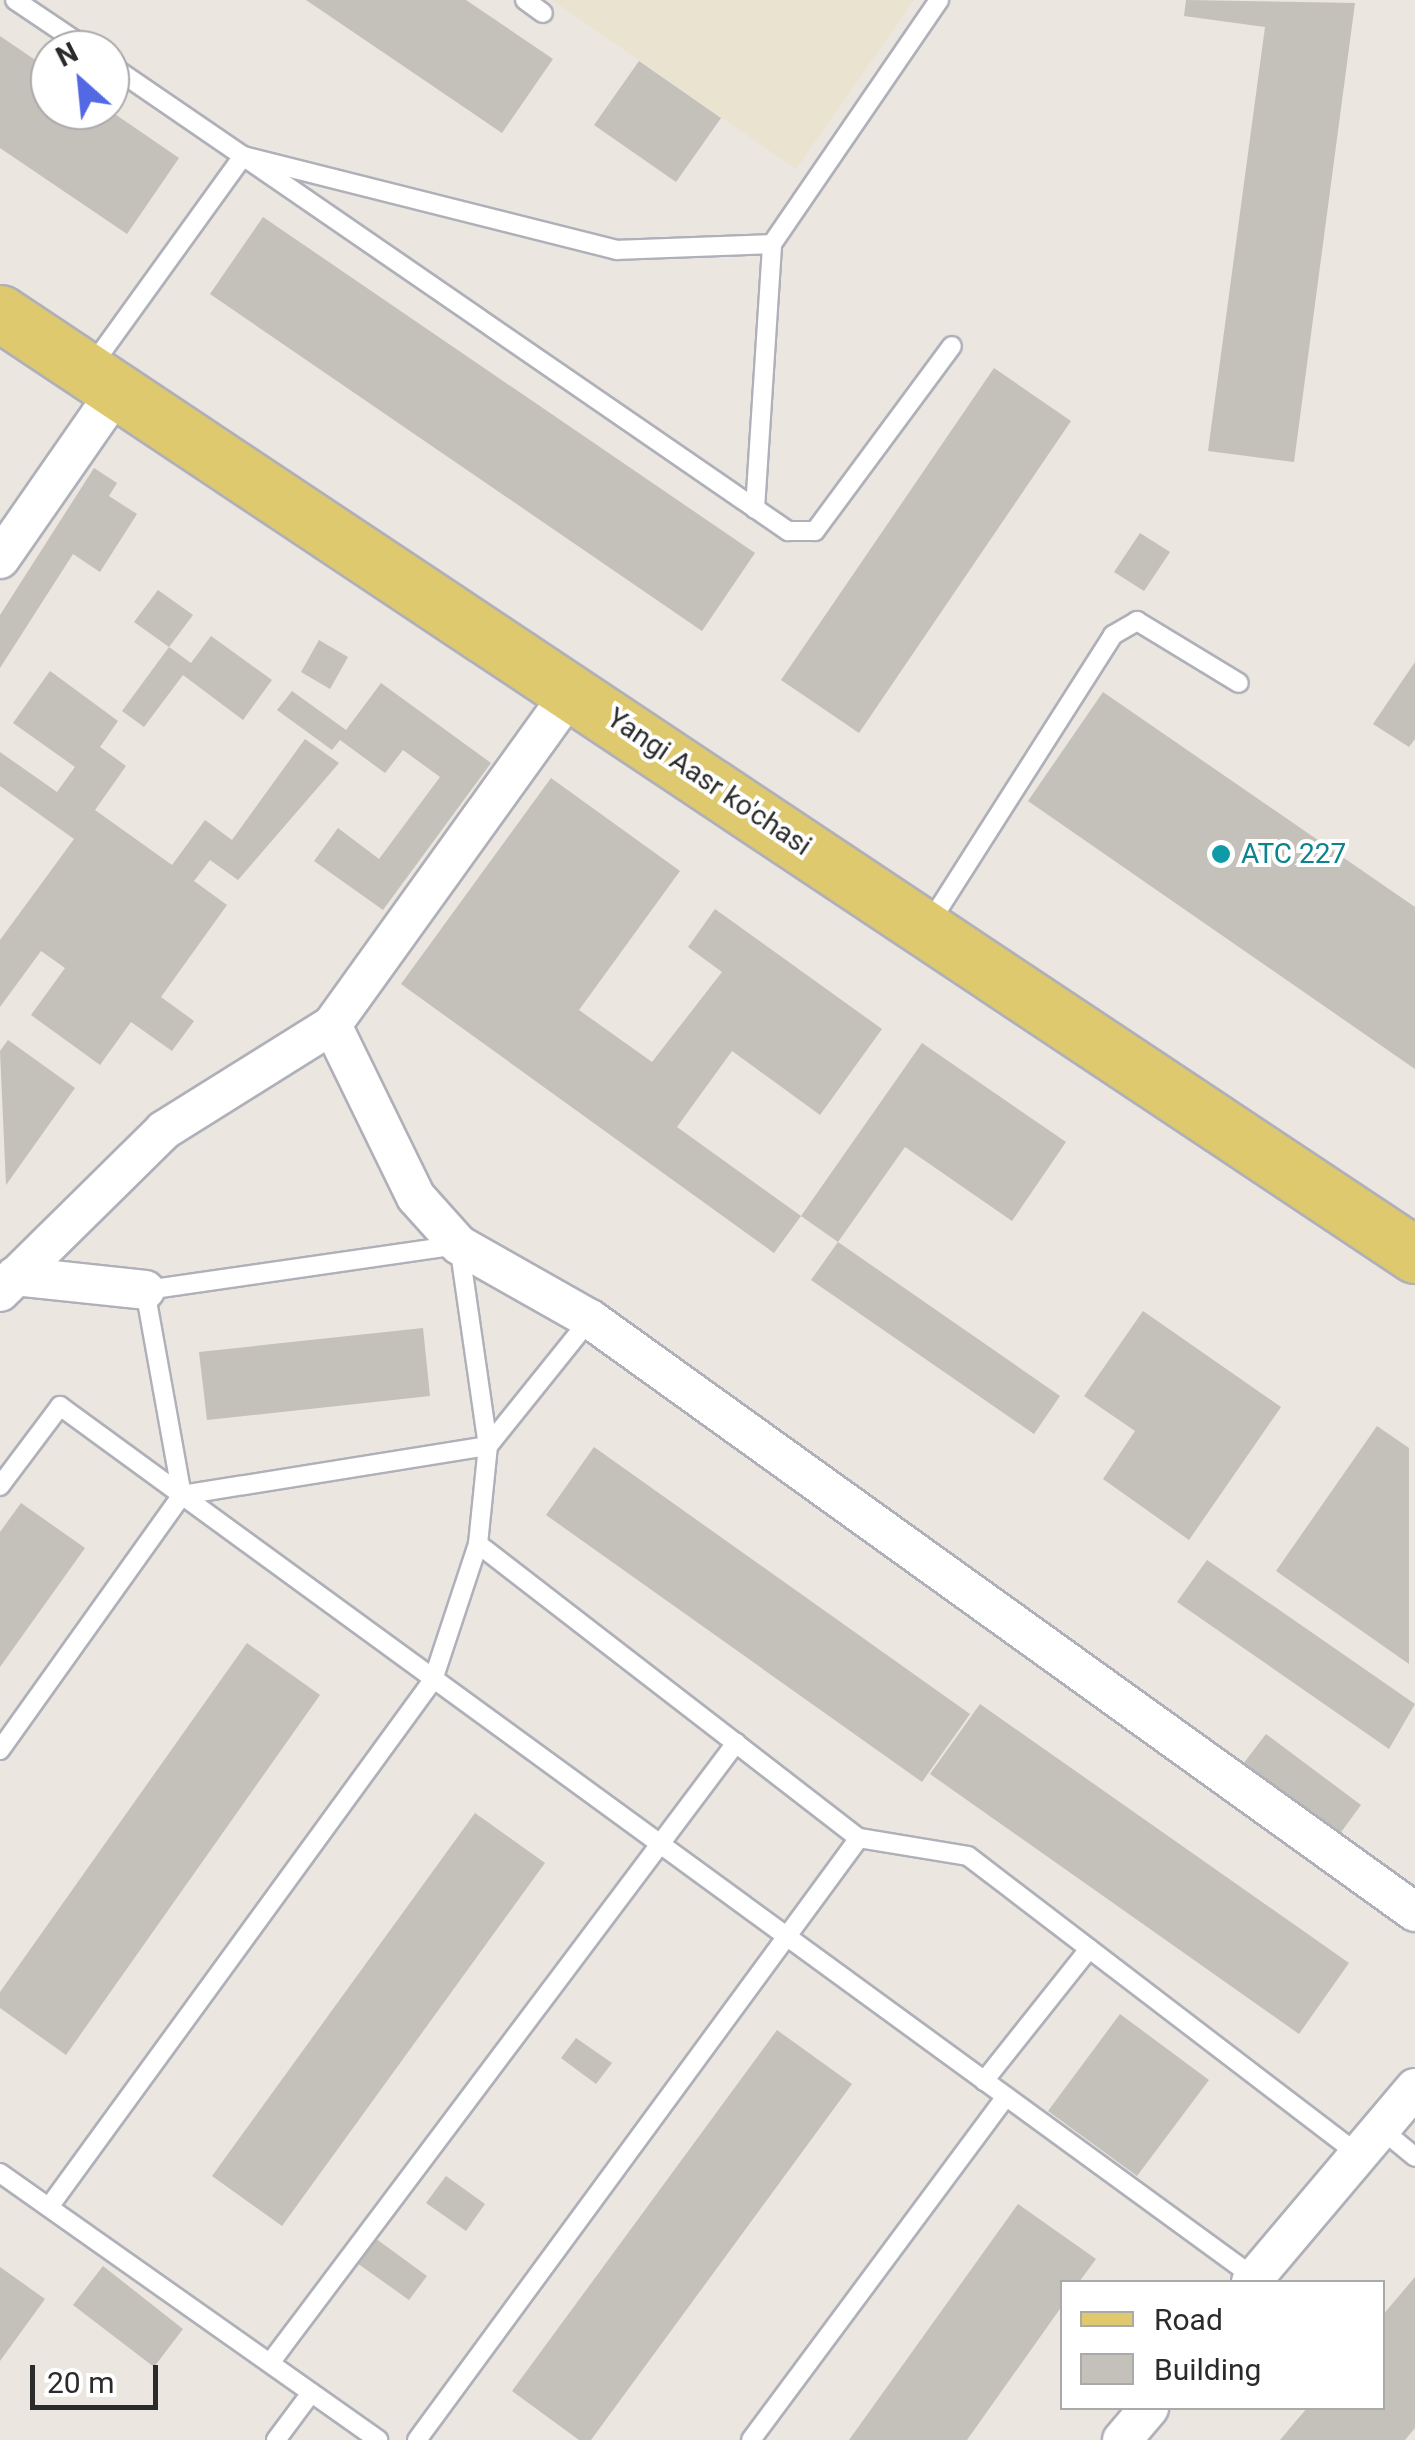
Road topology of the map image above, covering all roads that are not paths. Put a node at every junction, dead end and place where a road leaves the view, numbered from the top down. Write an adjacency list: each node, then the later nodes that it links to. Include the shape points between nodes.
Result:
1 (16, 0): 5 (lane)
2 (524, 0): 4 (lane)
3 (939, 0): 8 (lane)
4 (543, 13)
5 (59, 30)
6 (130, 79): 7 (lane)
7 (244, 156): 8 (lane, via 616,250); 11 (lane); 12 (lane)
8 (772, 244): 12 (lane)
9 (0, 313): 11 (main road, Yangi Aasr ko'chasi)
10 (952, 346): 12 (lane, via 815,532 788,531)
11 (102, 381): 13 (street); 15 (main road, Yangi Aasr ko'chasi)
12 (755, 508)
13 (0, 560)
14 (1239, 684): 16 (lane, via 1137,621 1113,635)
15 (573, 689): 16 (main road, Yangi Aasr ko'chasi); 17 (street)
16 (926, 929): 19 (main road, Yangi Aasr ko'chasi)
17 (332, 1025): 18 (street, via 416,1197); 20 (street, via 164,1130)
18 (459, 1245): 21 (lane); 22 (street); 23 (lane)
19 (1415, 1254)
20 (8, 1284): 21 (street)
21 (146, 1290): 25 (lane)
22 (590, 1319): 23 (lane); 32 (street)
23 (488, 1446): 25 (lane); 26 (lane)
24 (0, 1486): 25 (lane, via 60,1406)
25 (182, 1495): 27 (lane); 29 (lane)
26 (478, 1544): 27 (lane); 28 (lane)
27 (432, 1680): 31 (lane); 41 (lane)
28 (736, 1743): 30 (lane); 31 (lane)
29 (0, 1750)
30 (860, 1838): 33 (lane); 34 (lane, via 968,1856)
31 (661, 1846): 33 (lane); 43 (lane)
32 (1415, 1912)
33 (785, 1936): 35 (lane); 48 (lane)
34 (1088, 1948): 35 (lane); 38 (lane)
35 (984, 2081): 37 (lane)
36 (1415, 2088): 38 (street)
37 (1006, 2097): 42 (lane); 49 (lane)
38 (1368, 2141): 39 (lane); 42 (street)
39 (1415, 2157)
40 (0, 2172): 41 (lane)
41 (49, 2208): 43 (lane)
42 (1253, 2280)
43 (270, 2363): 44 (lane)
44 (311, 2392): 46 (lane); 47 (lane)
45 (1146, 2410): 50 (street)
46 (276, 2440)
47 (378, 2440)
48 (417, 2440)
49 (751, 2440)
50 (1122, 2440)

